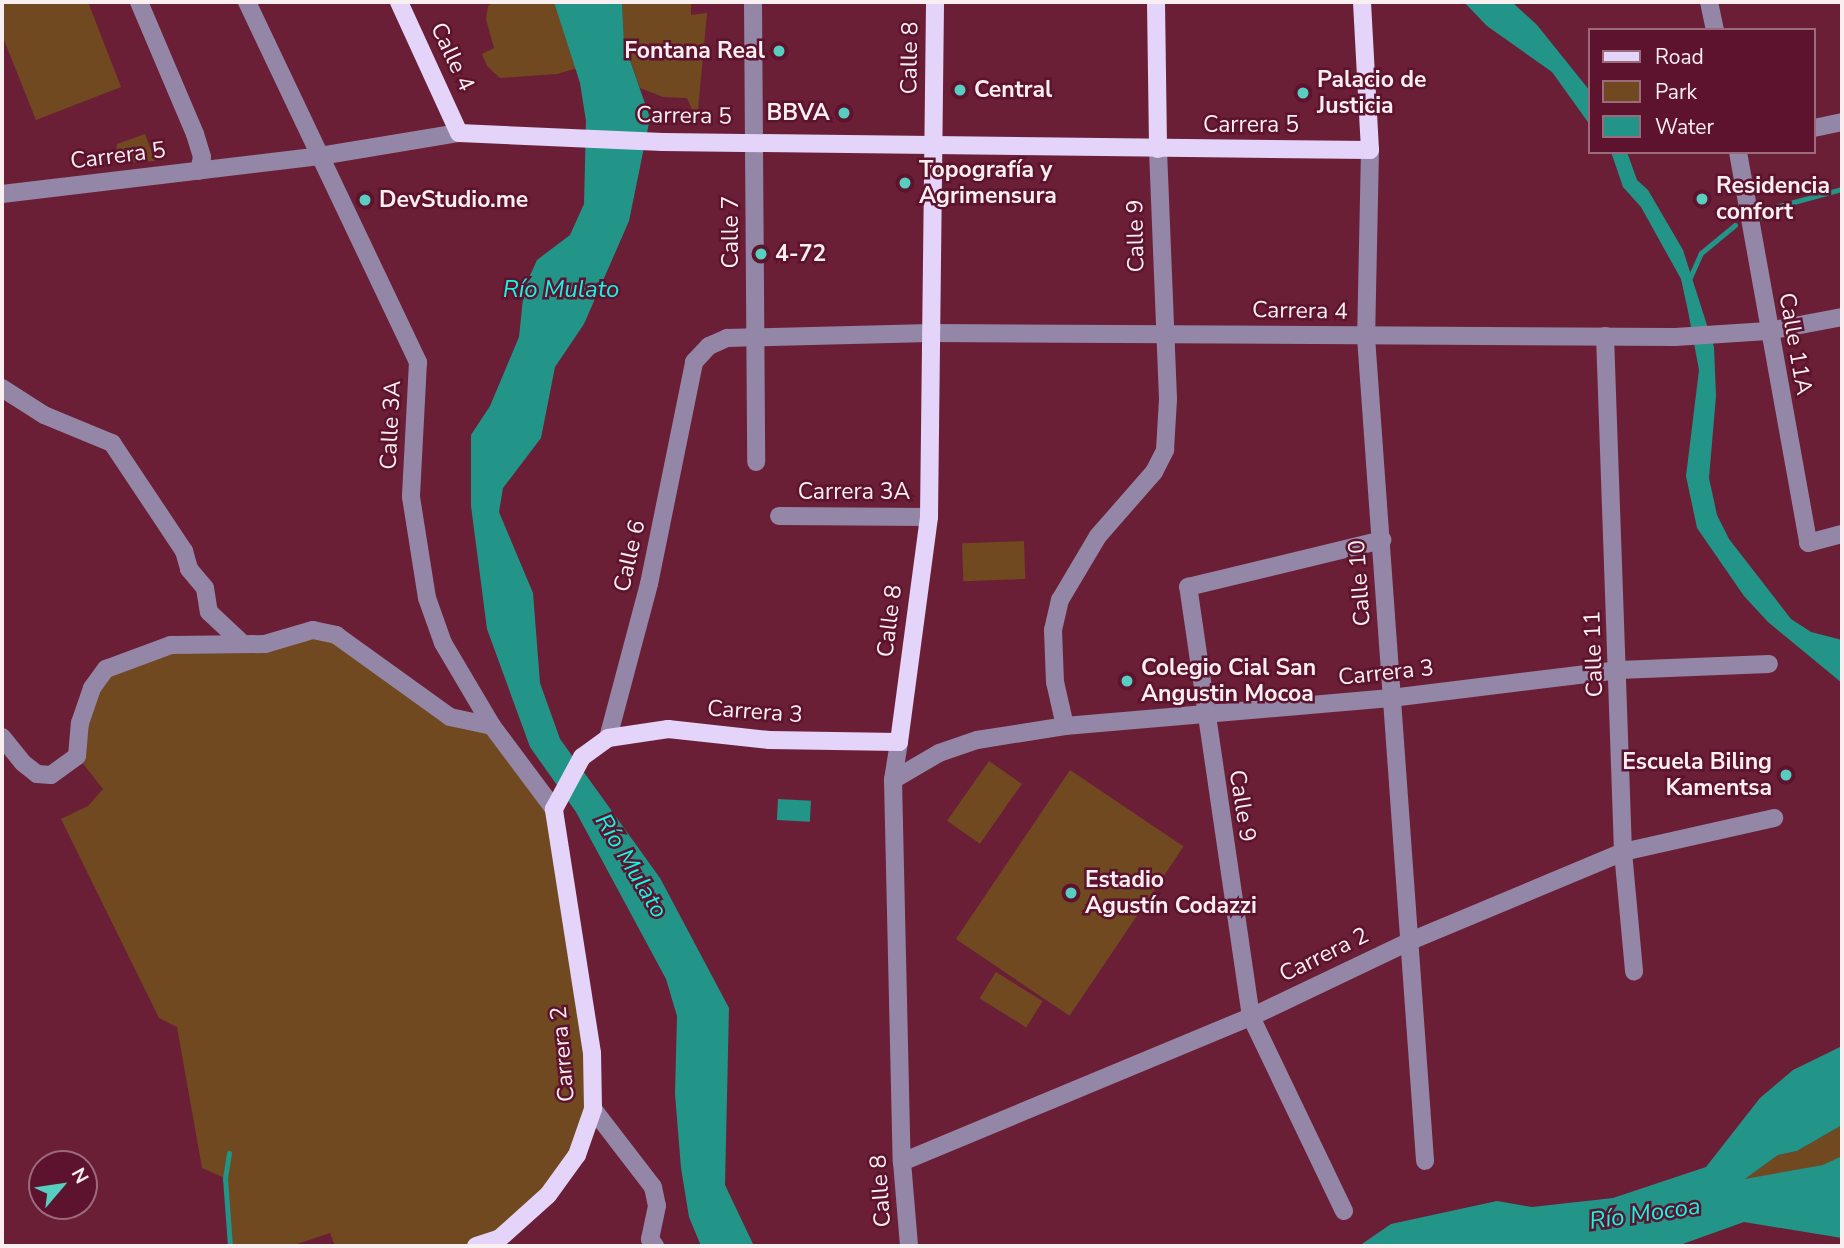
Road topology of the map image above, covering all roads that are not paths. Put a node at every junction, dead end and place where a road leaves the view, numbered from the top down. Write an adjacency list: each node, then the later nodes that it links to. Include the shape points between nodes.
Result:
1 (139, 2): 19 (street, via 195,134 202,157)
2 (247, 2): 18 (street, Calle 3A)
3 (399, 2): 12 (main road, Calle 4)
4 (752, 2): 13 (street, Calle 7)
5 (935, 2): 14 (main road, Calle 8)
6 (1156, 2): 15 (main road, Calle 9)
7 (1362, 2): 16 (main road, Calle 10, via 1368,39)
8 (1709, 2): 9 (street)
9 (1714, 28)
10 (1842, 122): 11 (street)
11 (1816, 128)
12 (459, 133): 13 (main road, Carrera 5, via 663,142); 18 (street, Carrera 5)
13 (756, 141): 14 (main road, Carrera 5); 24 (street, Calle 7)
14 (934, 142): 15 (main road, Carrera 5); 23 (main road, Calle 8)
15 (1158, 149): 16 (main road, Carrera 5); 25 (street, Calle 9)
16 (1370, 150): 27 (street, Calle 10)
17 (1738, 154): 22 (street, Calle 11A)
18 (320, 156): 19 (street, Carrera 5); 39 (street, Calle 3A, via 418,362 411,497 427,597 443,643)
19 (199, 171): 20 (street, Carrera 5)
20 (2, 193)
21 (1842, 317): 22 (street, Carrera 4)
22 (1768, 331): 26 (street, Carrera 4); 32 (street, Calle 11A, via 1808,543)
23 (931, 333): 24 (street, Carrera 4); 25 (street, Carrera 4); 31 (main road, Calle 8)
24 (755, 334): 29 (street, Calle 7); 42 (street, Calle 6, via 709,346 694,362 649,584)
25 (1163, 334): 27 (street, Carrera 4); 40 (street, Calle 9, via 1168,400 1161,462 1098,536 1058,610 1053,630 1055,682)
26 (1605, 336): 27 (street, Carrera 4); 36 (street, Calle 11)
27 (1366, 337): 33 (street, Calle 10)
28 (2, 388): 34 (street, via 44,415 112,443 184,551 190,569 205,588 209,612)
29 (756, 462)
30 (779, 516): 31 (street, Carrera 3A)
31 (929, 517): 43 (main road, Calle 8)
32 (1842, 534)
33 (1382, 540): 37 (street, Calle 10); 38 (street, Calle 9, via 1188,587)
34 (244, 645): 39 (street, via 327,631 395,673 450,717); 41 (street, via 197,641 171,645 106,669 92,688 80,723 77,756 51,775 37,774)
35 (1769, 664): 36 (street, Carrera 3)
36 (1619, 670): 37 (street, Carrera 3); 47 (street, Calle 11)
37 (1391, 698): 38 (street, Carrera 3); 48 (street, Calle 10)
38 (1203, 715): 40 (street, Carrera 3); 50 (street, Calle 9)
39 (492, 726): 45 (street, Calle 3A)
40 (1065, 726): 44 (street, Carrera 3, via 977,740 939,753)
41 (2, 737)
42 (608, 737): 43 (main road, Carrera 3, via 668,729 769,740); 45 (main road, via 582,757)
43 (899, 742): 44 (street, Calle 8)
44 (893, 780): 53 (street, Calle 8)
45 (556, 805): 51 (main road, Carrera 2, via 592,1053)
46 (1774, 818): 47 (street, Carrera 2)
47 (1623, 852): 48 (street, Carrera 2); 49 (street, Calle 11)
48 (1408, 942): 50 (street, Carrera 2); 52 (street, Calle 10)
49 (1634, 971)
50 (1251, 1017): 53 (street, Carrera 2); 54 (street, Calle 9)
51 (593, 1109): 55 (main road, Carrera 2, via 576,1155 548,1195 499,1238); 56 (street, via 653,1187 657,1206 650,1239)
52 (1425, 1161)
53 (902, 1162): 57 (street, Calle 8)
54 (1344, 1211)
55 (476, 1246)
56 (654, 1246)
57 (909, 1246)

